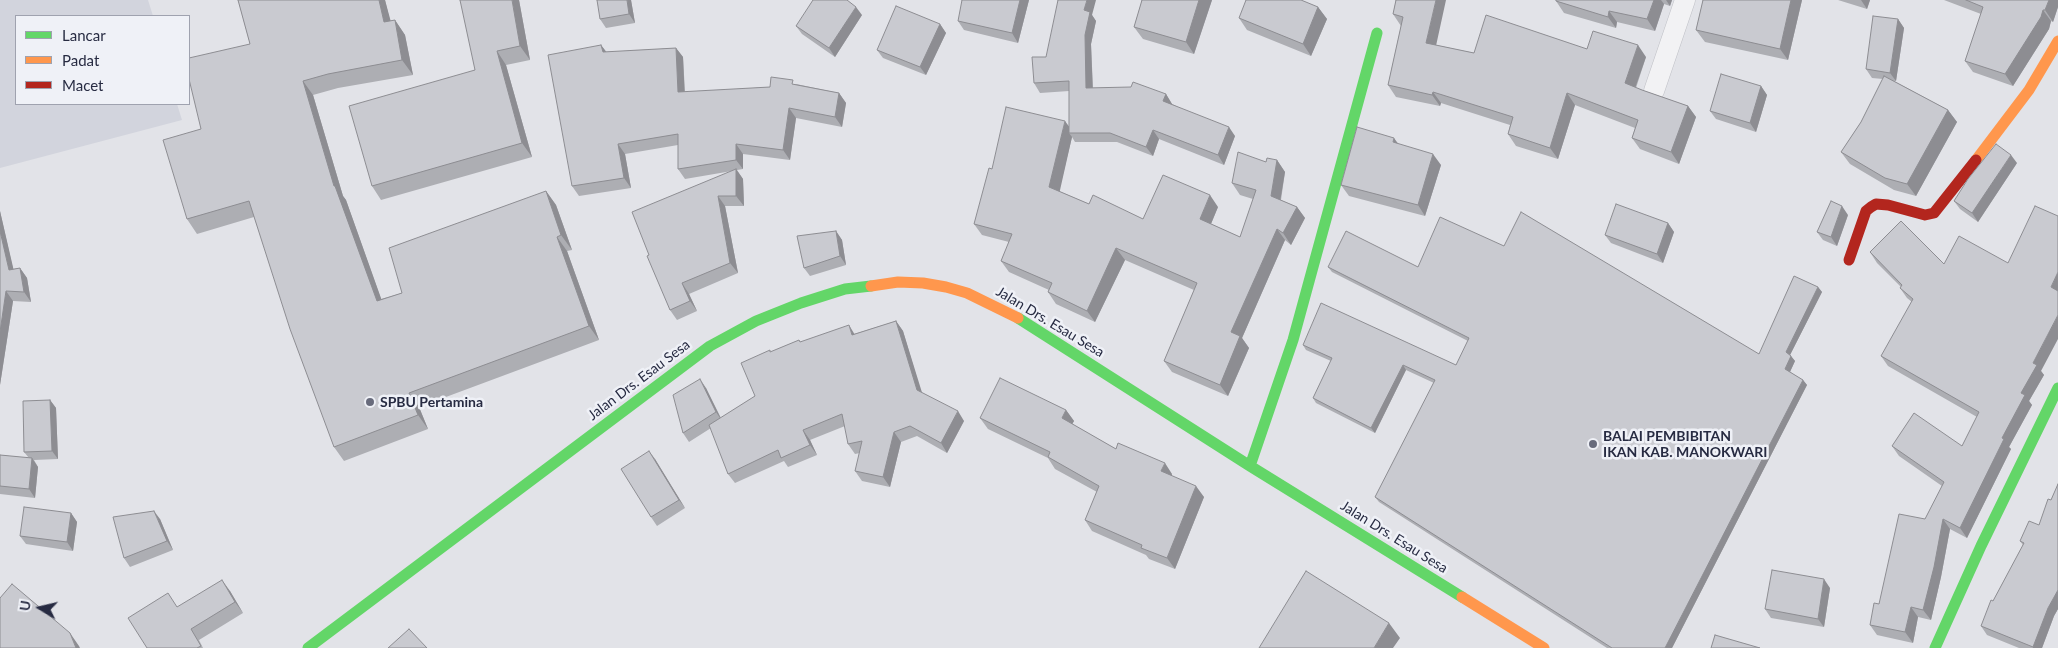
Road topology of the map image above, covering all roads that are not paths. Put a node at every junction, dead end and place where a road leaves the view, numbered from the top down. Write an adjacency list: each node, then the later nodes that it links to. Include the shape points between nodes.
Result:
1 (1685, 0): 4 (street)
2 (1377, 33): 7 (main road, via 1293,340)
3 (2058, 41): 5 (main road, via 2005,124 1934,213 1925,215 1876,204 1866,211)
4 (1654, 91)
5 (1849, 260)
6 (2058, 388): 10 (main road)
7 (1250, 466): 8 (main road, Jalan Drs. Esau Sesa, via 1109,374 993,304 967,293 923,282 845,289 756,321 710,346); 9 (main road, Jalan Drs. Esau Sesa)
8 (308, 648)
9 (1544, 648)
10 (1935, 648)

